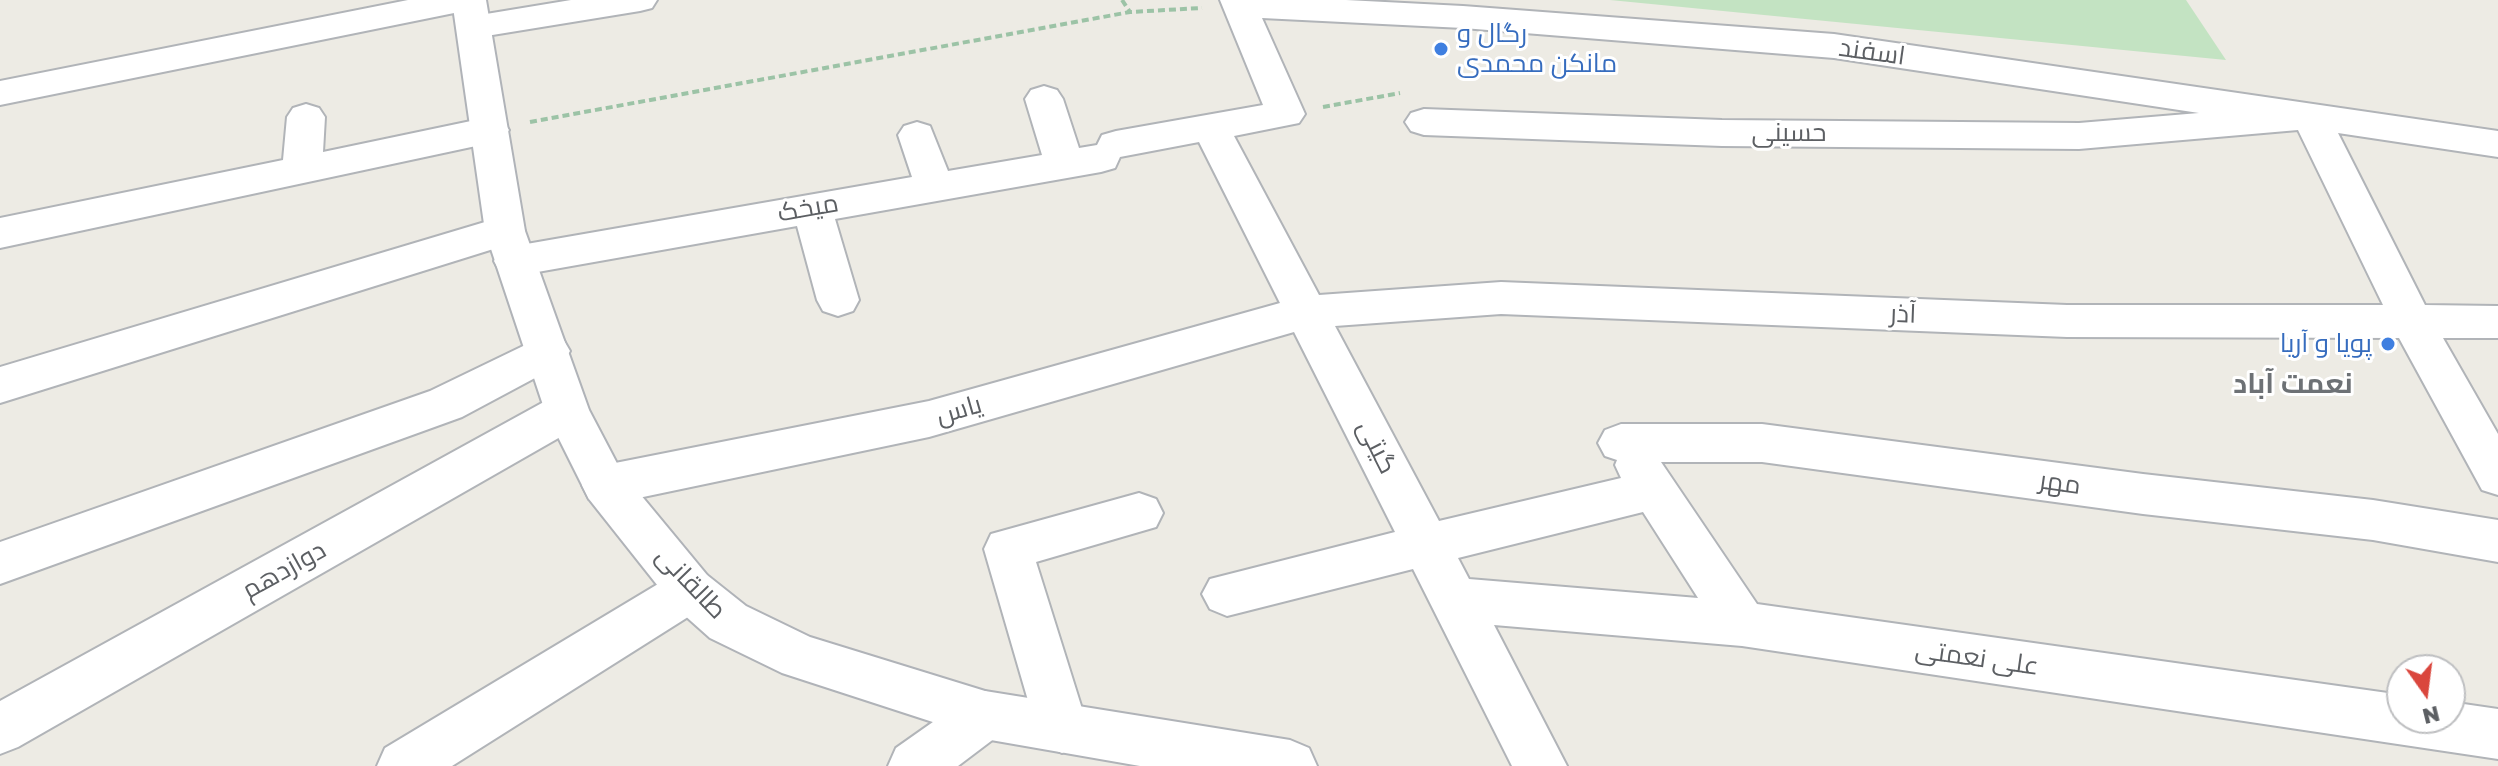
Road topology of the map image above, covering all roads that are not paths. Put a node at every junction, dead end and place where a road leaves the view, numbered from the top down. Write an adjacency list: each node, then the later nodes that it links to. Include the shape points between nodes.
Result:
1 (640, 0): 3 (street)
2 (1239, 3): 6 (street, اسفند, via 1834,46); 9 (street, میخک, via 1286,114)
3 (469, 9): 4 (street); 10 (street, طالقانی)
4 (0, 93)
5 (1044, 99): 13 (street)
6 (2310, 116): 8 (street, حسینی, via 2079,136 1722,133); 12 (street, اسفند); 21 (street)
7 (306, 117): 14 (street)
8 (1424, 122)
9 (1211, 128): 13 (street, میخک); 20 (street, گیتی)
10 (490, 130): 14 (street); 18 (street, طالقانی)
11 (917, 135): 15 (street)
12 (2498, 144)
13 (1094, 155): 15 (street, میخک)
14 (302, 169): 17 (street)
15 (934, 186): 16 (street, میخک)
16 (812, 208): 18 (street, میخک); 19 (street)
17 (0, 233)
18 (510, 246): 23 (street, طالقانی); 24 (street, میخک)
19 (838, 300)
20 (1308, 312): 21 (street, آذر, via 1501,298 2067,321); 27 (street, یاس, via 929,419); 31 (street, گیتی)
21 (2412, 322): 22 (street, آذر); 26 (street)
22 (2498, 322)
23 (548, 351): 25 (street, طالقانی); 32 (street, via 446,404)
24 (0, 385)
25 (567, 411): 27 (street, طالقانی); 39 (street, دوازدهم)
26 (2498, 476)
27 (605, 485): 33 (street, طالقانی)
28 (1656, 489): 30 (street, مهر, via 1621,443 1762,443 2373,520); 31 (street); 36 (street)
29 (1139, 513): 38 (street, via 1008,549)
30 (2498, 541)
31 (1428, 546): 34 (street); 35 (street, گیتی)
32 (0, 563)
33 (690, 590): 37 (street, طالقانی, via 728,622 800,657); 41 (street)
34 (1227, 594)
35 (1455, 600): 36 (street, علی نعمتی); 45 (street, گیتی)
36 (1742, 624): 40 (street, علی نعمتی)
37 (985, 715): 38 (street, طالقانی); 42 (street); 43 (street)
38 (1062, 728): 44 (street, طالقانی)
39 (0, 729)
40 (2498, 734)
41 (404, 766)
42 (915, 766)
43 (960, 766)
44 (1290, 766)
45 (1540, 766)

